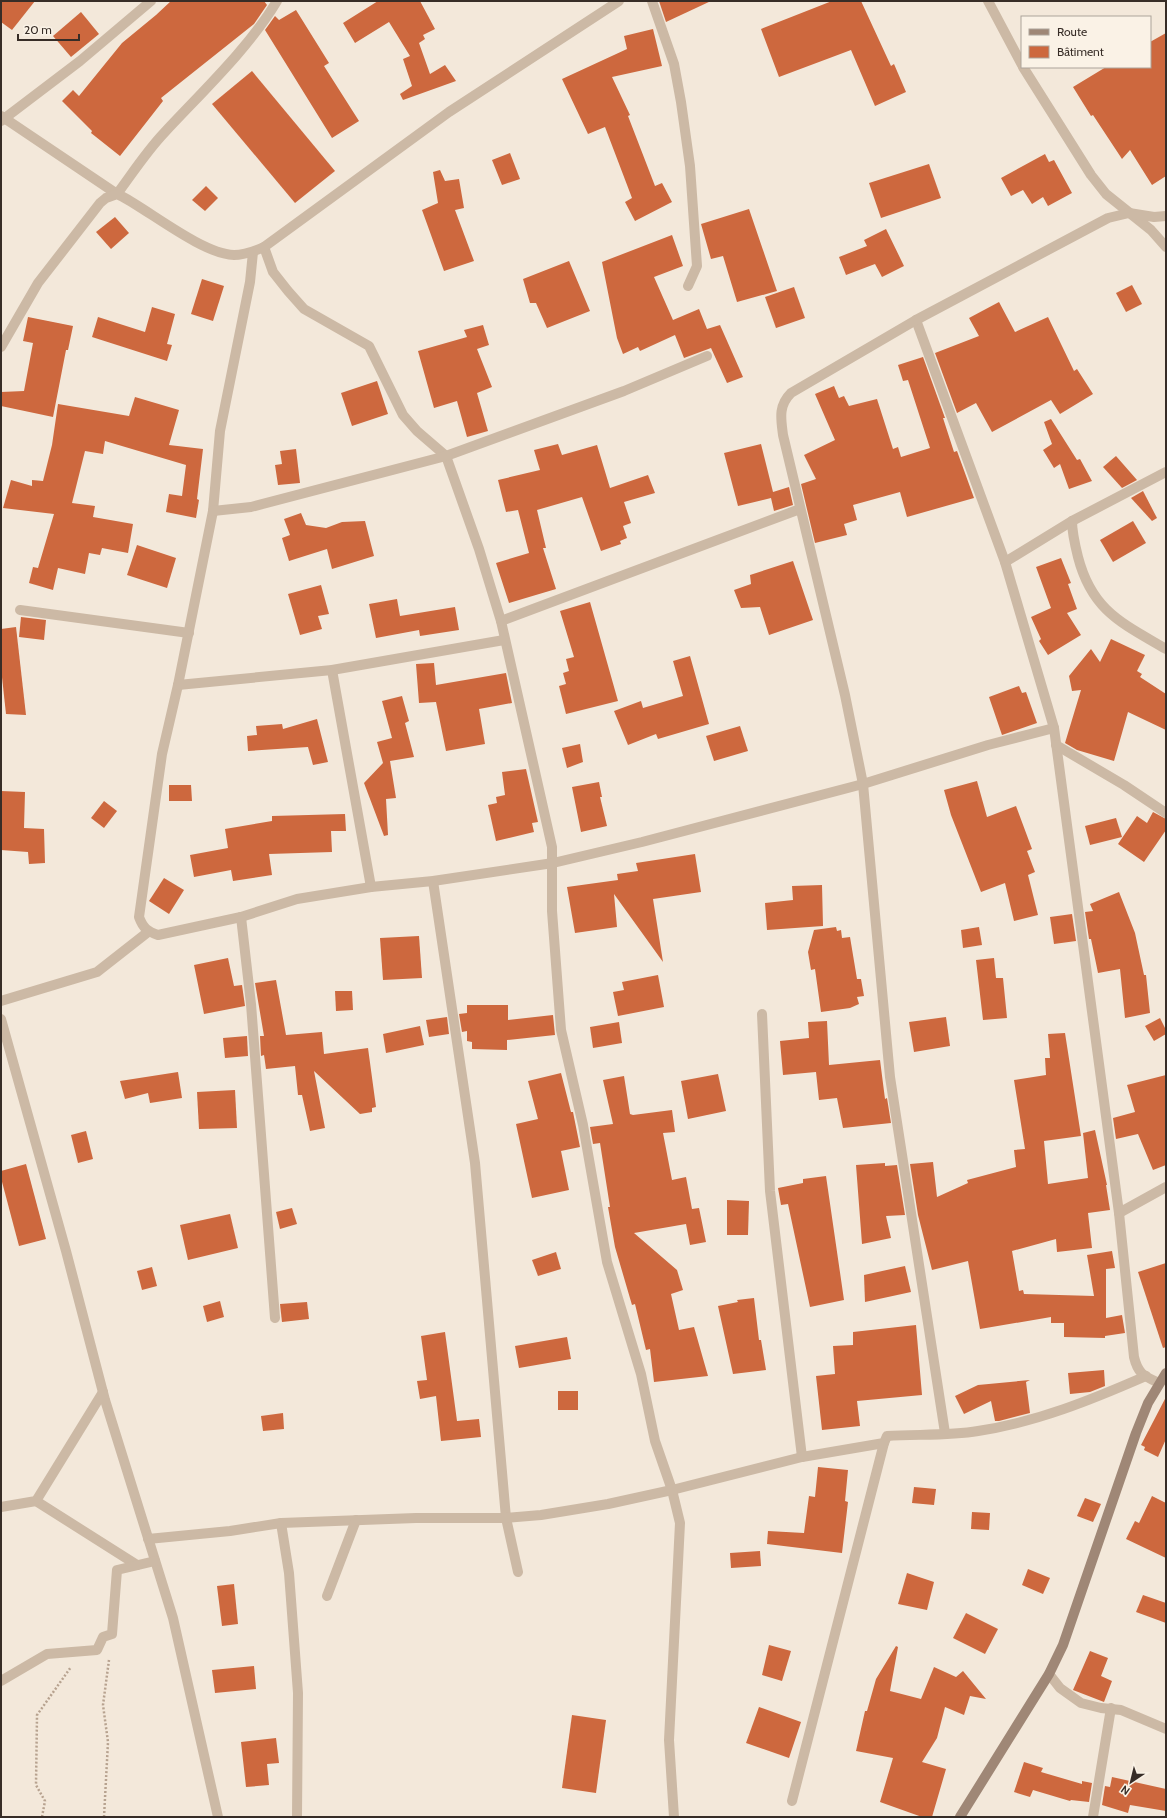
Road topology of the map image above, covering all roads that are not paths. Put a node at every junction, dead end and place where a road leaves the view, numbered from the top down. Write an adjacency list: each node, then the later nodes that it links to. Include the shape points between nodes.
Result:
1 (151, 1): 8 (street, via 80,60)
2 (277, 1): 9 (street, via 259,27 215,79 162,135)
3 (619, 1): 12 (street, via 449,112)
4 (652, 1): 15 (street, via 674,64 686,132 697,266)
5 (988, 1): 6 (street)
6 (1021, 62)
7 (1024, 68): 10 (street, via 1091,175 1106,194)
8 (2, 119): 9 (street)
9 (117, 194): 14 (street, via 212,249 234,255); 17 (street, via 100,203 43,277 17,316)
10 (1129, 213): 11 (street); 13 (street, via 1151,230); 16 (street, via 1108,218)
11 (1166, 216)
12 (264, 247): 14 (street); 19 (street, via 274,272 304,309 369,346 402,416)
13 (1166, 247)
14 (253, 252): 22 (street, via 250,282 220,431)
15 (688, 286)
16 (916, 320): 21 (street, via 787,398 780,413 782,435); 24 (street)
17 (1, 347)
18 (707, 356): 19 (street, via 616,394)
19 (446, 456): 22 (street, via 251,507); 26 (street)
20 (1166, 472): 23 (street)
21 (800, 509): 26 (street); 34 (street, via 845,695)
22 (213, 511): 27 (street)
23 (1072, 521): 24 (street); 29 (street, via 1081,569 1097,601 1111,615)
24 (1005, 562): 32 (street)
25 (20, 610): 27 (street)
26 (501, 621): 28 (street)
27 (189, 633): 31 (street)
28 (504, 640): 30 (street); 36 (street, via 552,847)
29 (1166, 649)
30 (332, 670): 31 (street); 38 (street)
31 (178, 685): 40 (street, via 162,754 139,917)
32 (1054, 728): 33 (street); 34 (street, via 988,745)
33 (1056, 745): 35 (street); 45 (street)
34 (863, 784): 36 (street); 51 (street, via 890,1077)
35 (1166, 813)
36 (553, 863): 37 (street); 54 (street, via 552,911 561,1030 583,1125 607,1262 641,1374 655,1441)
37 (433, 881): 38 (street); 57 (street, via 475,1163)
38 (372, 887): 39 (street, via 297,899)
39 (240, 917): 40 (street, via 158,935); 46 (street, via 251,1004)
40 (148, 932): 41 (street, via 97,972)
41 (1, 1001)
42 (762, 1014): 53 (street, via 770,1191)
43 (1, 1019): 50 (street)
44 (1166, 1187): 45 (street)
45 (1119, 1213): 48 (street, via 1134,1358 1137,1369)
46 (275, 1318)
47 (1166, 1373): 49 (street)
48 (1146, 1376): 49 (street); 51 (street, via 1058,1412 977,1431)
49 (1159, 1383): 65 (street, via 1136,1433 1063,1644)
50 (103, 1392): 55 (street); 60 (street)
51 (945, 1433): 52 (street, via 887,1436)
52 (884, 1443): 53 (street); 69 (street)
53 (802, 1457): 54 (street)
54 (672, 1490): 57 (street, via 570,1511); 72 (street, via 680,1523 670,1740)
55 (36, 1501): 56 (street); 62 (street)
56 (1, 1507)
57 (506, 1518): 58 (street); 63 (street)
58 (356, 1520): 59 (street); 64 (street)
59 (281, 1523): 60 (street); 71 (street, via 289,1573 298,1693)
60 (148, 1539): 61 (street)
61 (155, 1561): 62 (street); 70 (street, via 173,1618)
62 (137, 1565): 66 (street, via 117,1570 112,1634 103,1636 97,1650 47,1654)
63 (518, 1572)
64 (326, 1596)
65 (1049, 1674): 67 (street, via 1060,1688 1081,1703); 73 (street)
66 (1, 1681)
67 (1111, 1708): 68 (street); 74 (street)
68 (1166, 1729)
69 (792, 1801)
70 (218, 1817)
71 (297, 1817)
72 (674, 1817)
73 (960, 1817)
74 (1093, 1817)

